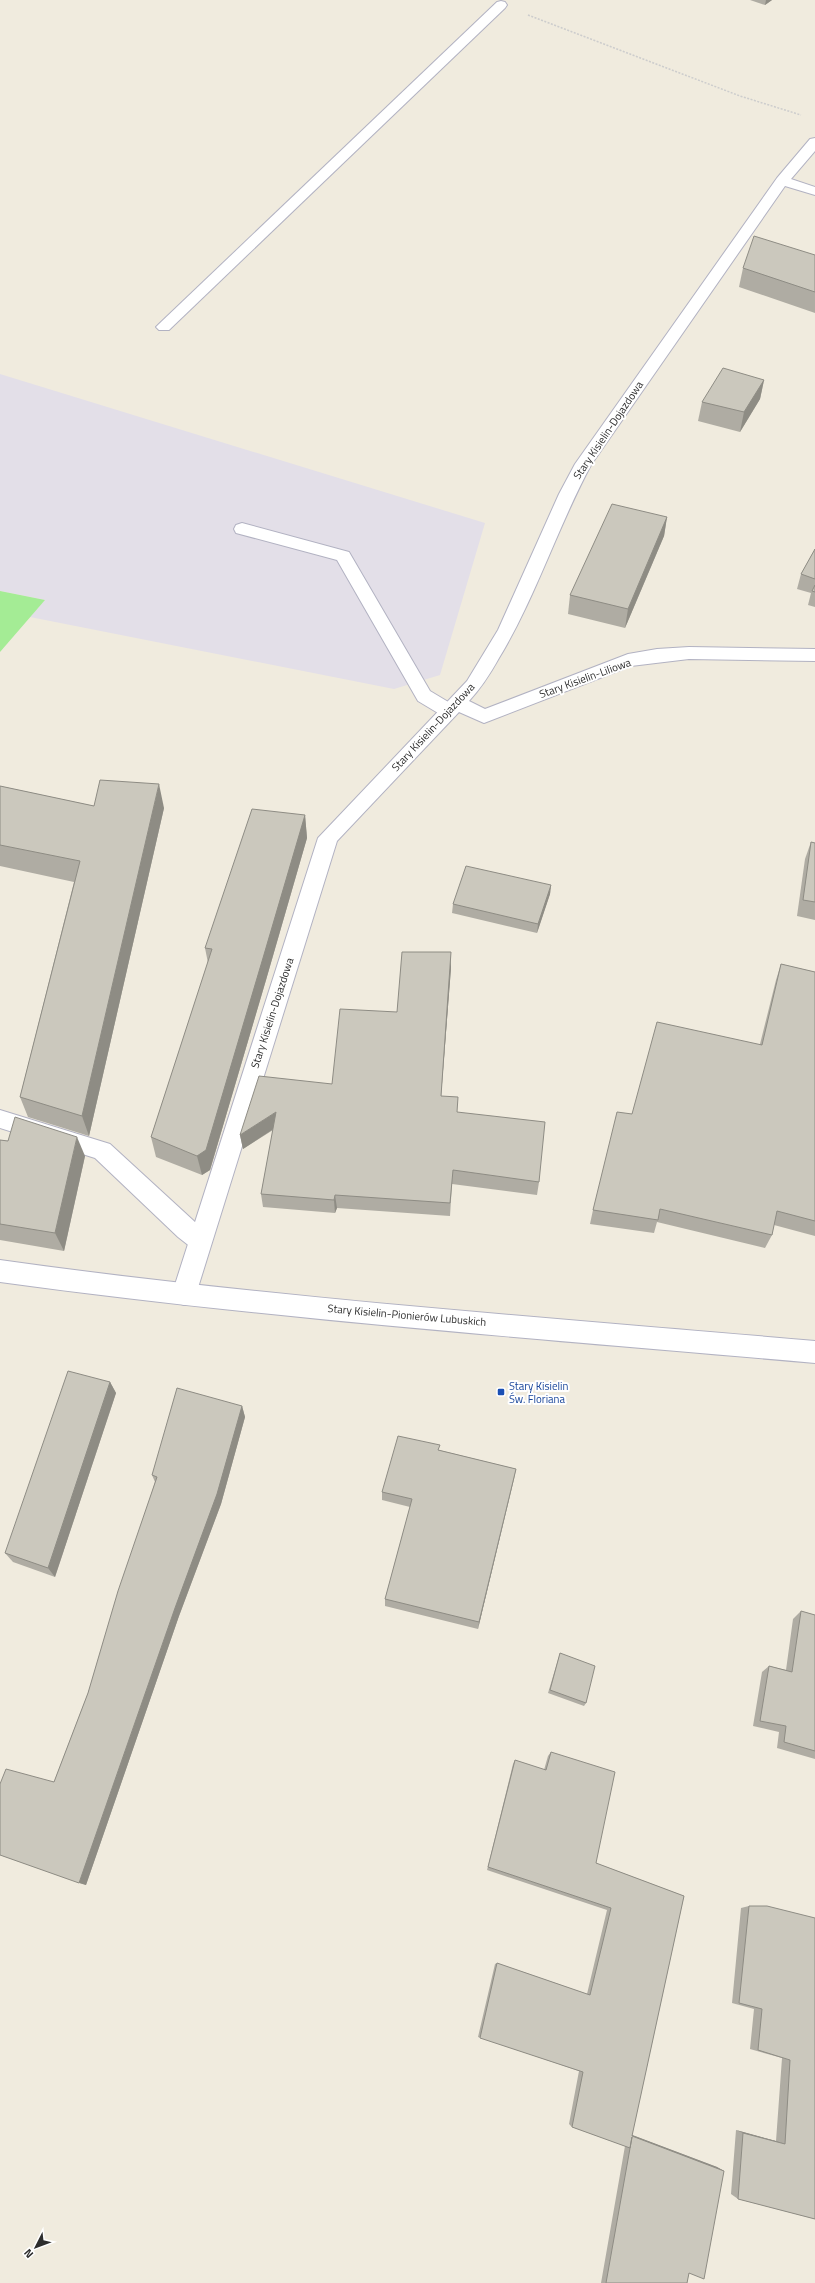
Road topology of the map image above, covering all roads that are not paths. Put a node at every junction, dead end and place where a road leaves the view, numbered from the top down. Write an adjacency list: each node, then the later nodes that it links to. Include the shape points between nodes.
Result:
1 (501, 5): 5 (street)
2 (815, 142): 3 (street, Stary Kisielin-Dojazdowa)
3 (782, 181): 4 (street); 8 (street, Stary Kisielin-Dojazdowa, via 583,464 567,494 507,630 473,686)
4 (815, 191)
5 (164, 327)
6 (242, 529): 8 (street, Stary Kisielin-Liliowa, via 343,556 424,696)
7 (815, 655): 8 (street, Stary Kisielin-Liliowa, via 657,655 628,660 484,716)
8 (453, 707): 10 (street, Stary Kisielin-Dojazdowa, via 328,838)
9 (0, 1119): 10 (street, via 102,1151 186,1230)
10 (200, 1240): 12 (street, Stary Kisielin-Dojazdowa)
11 (0, 1271): 12 (street, Stary Kisielin-Pionierów Lubuskich)
12 (184, 1294): 13 (street, Stary Kisielin-Pionierów Lubuskich)
13 (815, 1352)

